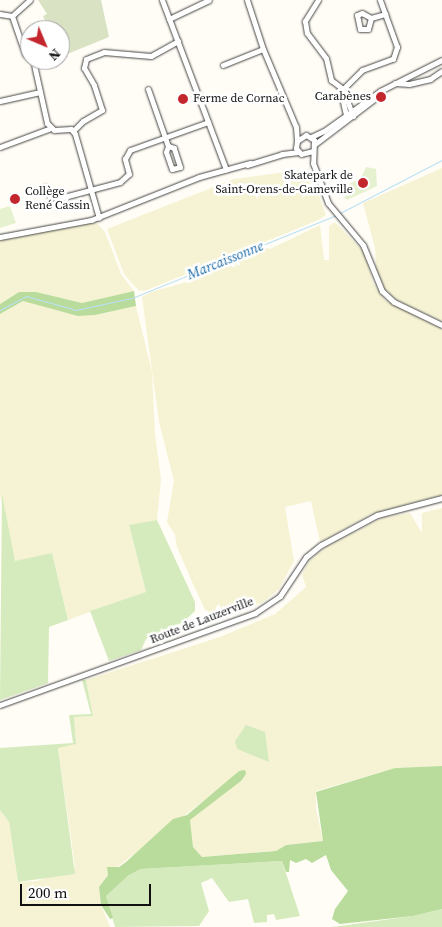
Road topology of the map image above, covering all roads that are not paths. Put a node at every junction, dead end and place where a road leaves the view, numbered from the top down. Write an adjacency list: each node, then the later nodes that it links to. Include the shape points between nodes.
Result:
1 (30, 0): 9 (street)
2 (162, 0): 10 (street)
3 (209, 0): 10 (street)
4 (247, 0): 14 (street)
5 (318, 0): 21 (street, via 305,21 307,33 326,58 331,80)
6 (380, 0): 8 (street)
7 (0, 14): 9 (street)
8 (385, 14): 11 (street); 21 (street, via 398,47 393,59 362,70)
9 (12, 16): 12 (street)
10 (169, 18): 13 (street)
11 (371, 18)
12 (20, 41)
13 (178, 41): 26 (street); 29 (street, via 151,56 104,52 86,59 84,68 102,110 83,121)
14 (263, 49): 16 (street); 28 (street)
15 (442, 60): 19 (street)
16 (223, 65)
17 (34, 70): 22 (street)
18 (442, 71): 19 (street, via 430,79 409,84)
19 (396, 83): 24 (street)
20 (148, 89): 31 (street)
21 (342, 89): 24 (street); 25 (street)
22 (40, 92): 23 (street); 27 (street)
23 (0, 101)
24 (353, 113): 25 (street); 33 (street)
25 (346, 116): 30 (street)
26 (208, 122): 31 (street); 41 (street)
27 (51, 128): 29 (street); 35 (street)
28 (296, 128): 30 (street); 32 (street)
29 (74, 131): 44 (street)
30 (308, 136): 32 (street); 33 (street)
31 (165, 137): 34 (street); 44 (street, via 128,151 125,159 130,172 127,179)
32 (296, 142): 37 (street); 38 (street)
33 (315, 144): 36 (street)
34 (168, 146)
35 (0, 147)
36 (313, 150): 38 (street); 40 (street)
37 (282, 154): 38 (street); 39 (street)
38 (302, 154): 40 (street)
39 (250, 163): 41 (street); 42 (street)
40 (313, 163): 47 (street, via 333,212 363,245 385,295)
41 (226, 169): 42 (street)
42 (184, 183): 45 (street)
43 (45, 187): 44 (street, via 50,196 56,198)
44 (90, 192): 45 (street)
45 (99, 218): 46 (street)
46 (0, 237)
47 (442, 324)
48 (442, 498): 49 (street, Route de Lauzerville, via 376,515 340,533 309,553 284,591 269,605 236,622)
49 (0, 705)

